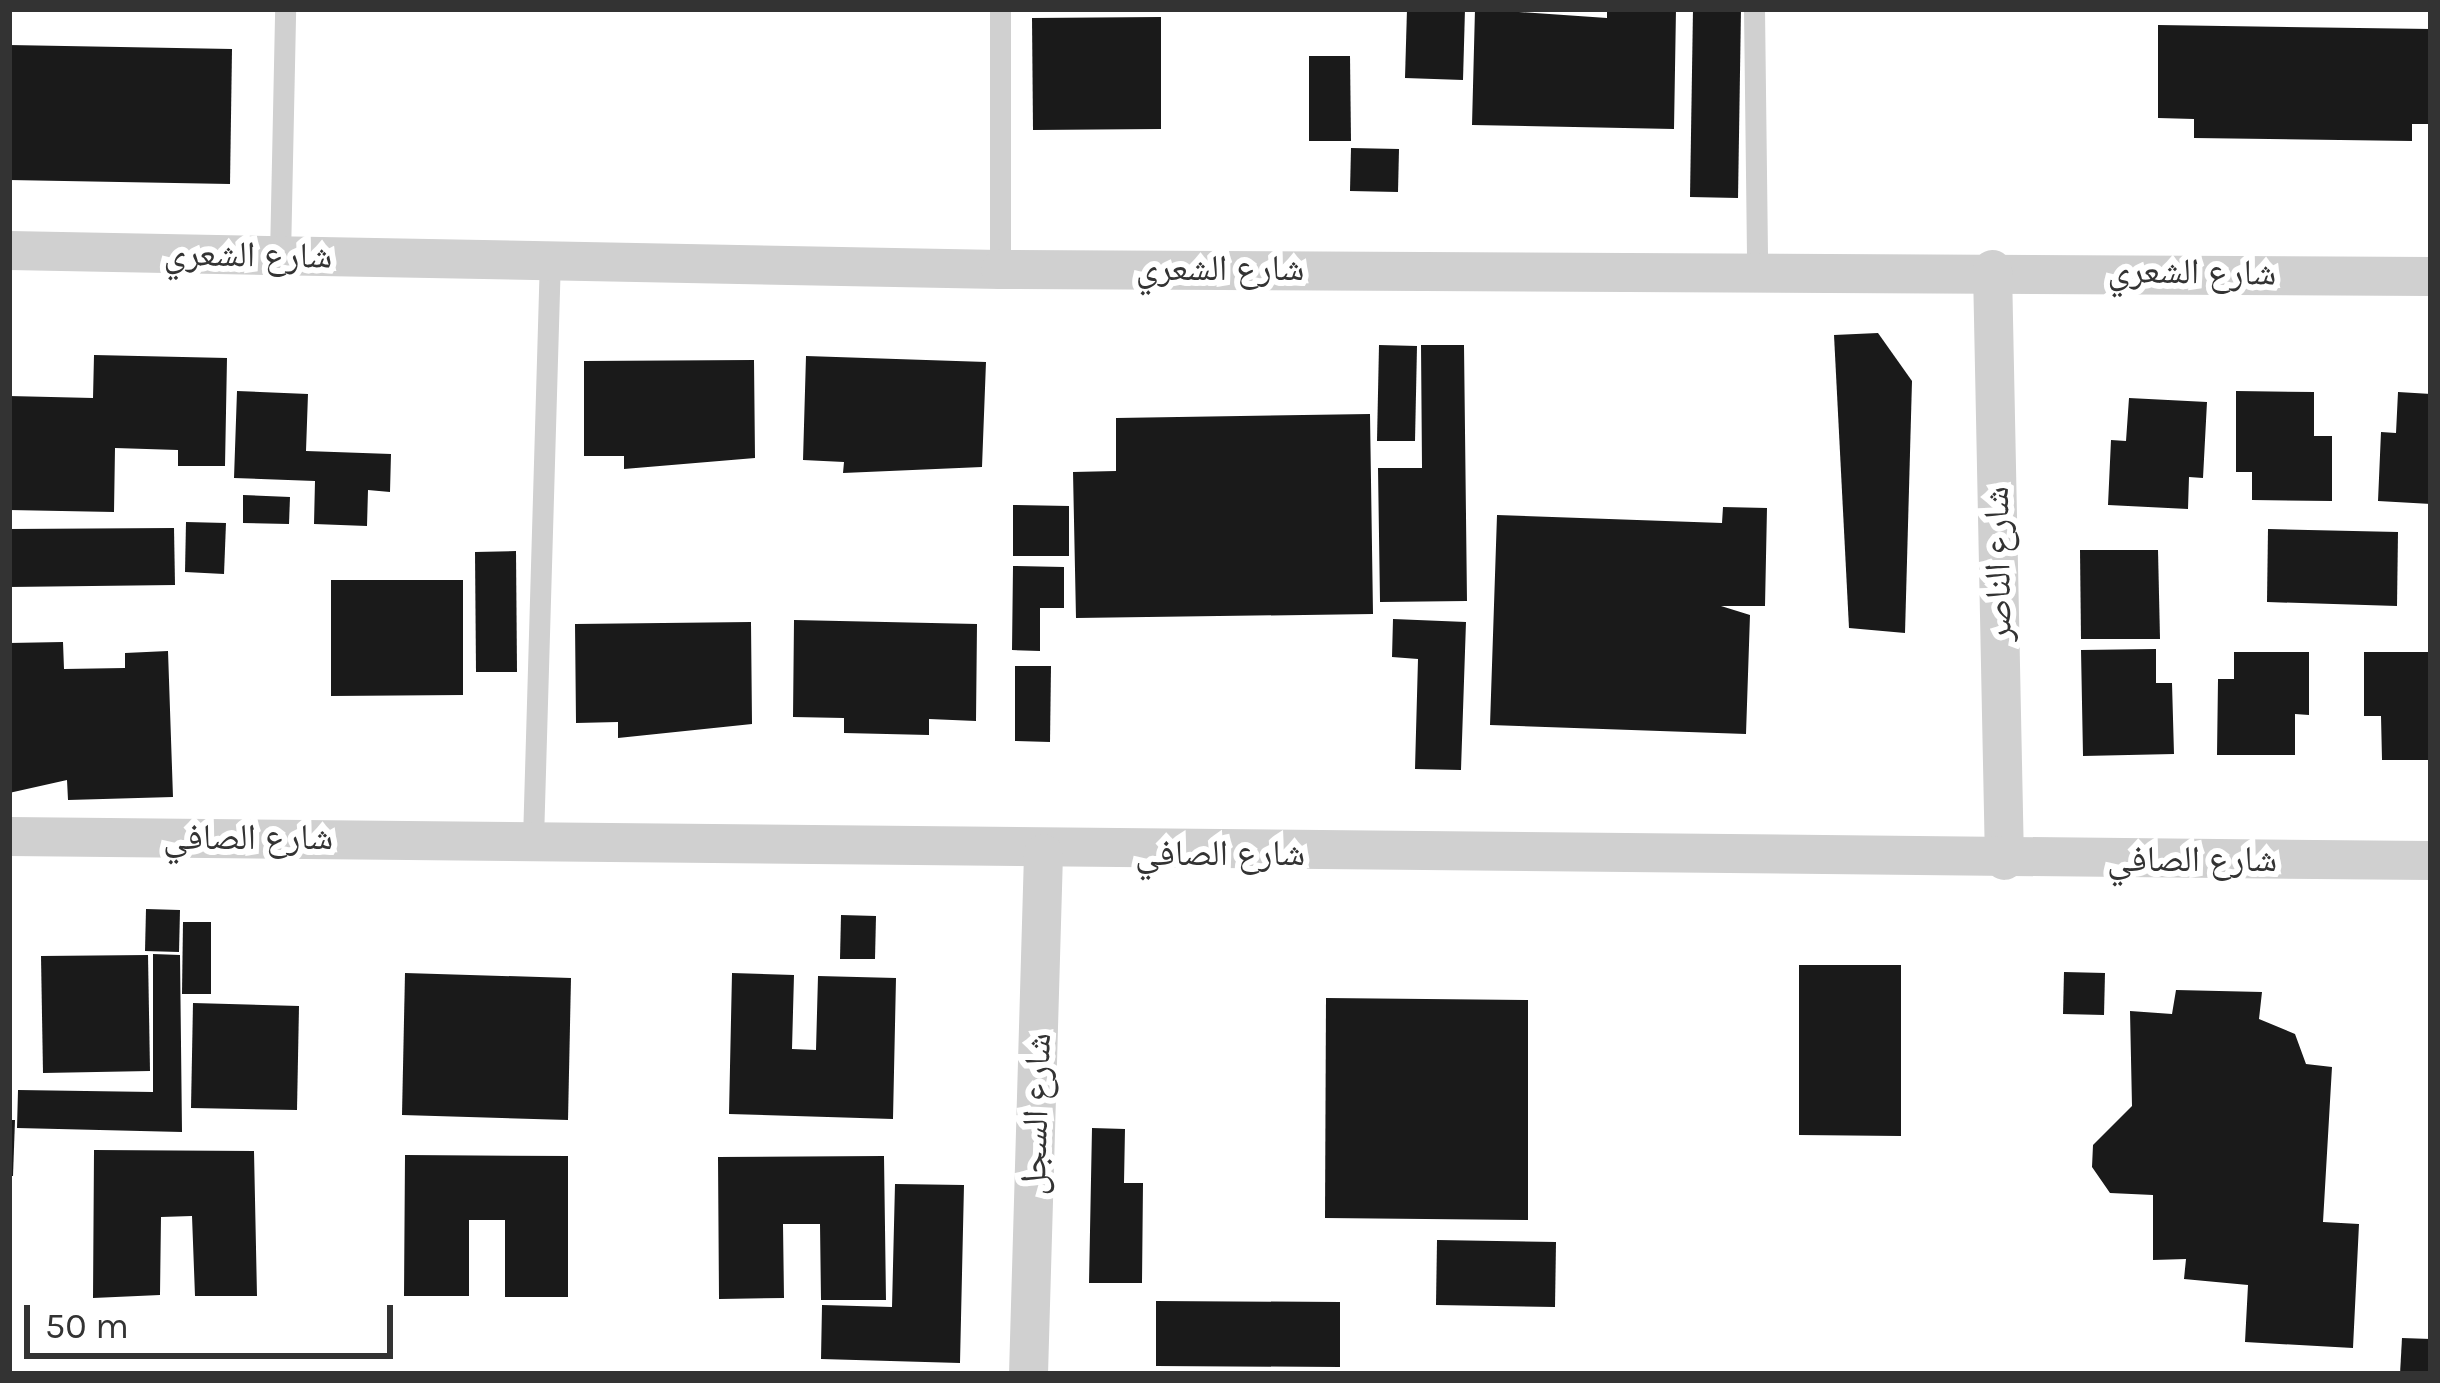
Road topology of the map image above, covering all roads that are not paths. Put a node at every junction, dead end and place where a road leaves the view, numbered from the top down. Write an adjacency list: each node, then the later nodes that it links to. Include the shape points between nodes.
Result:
1 (285, 9): 5 (lane)
2 (1000, 9): 7 (lane)
3 (1754, 9): 8 (lane)
4 (9, 250): 5 (street, شارع الشعري)
5 (280, 256): 6 (street, شارع الشعري)
6 (550, 259): 7 (street, شارع الشعري); 12 (lane)
7 (1000, 269): 8 (street, شارع الشعري)
8 (1757, 269): 9 (street, شارع الشعري)
9 (1992, 269): 10 (street, شارع الشعري); 14 (street, شارع الناصر)
10 (2431, 276)
11 (9, 836): 12 (street, شارع الصافي)
12 (533, 840): 13 (street, شارع الصافي)
13 (1043, 854): 14 (street, شارع الصافي); 16 (street, شارع السجل)
14 (2004, 860): 15 (street, شارع الصافي)
15 (2431, 860)
16 (1028, 1374)

